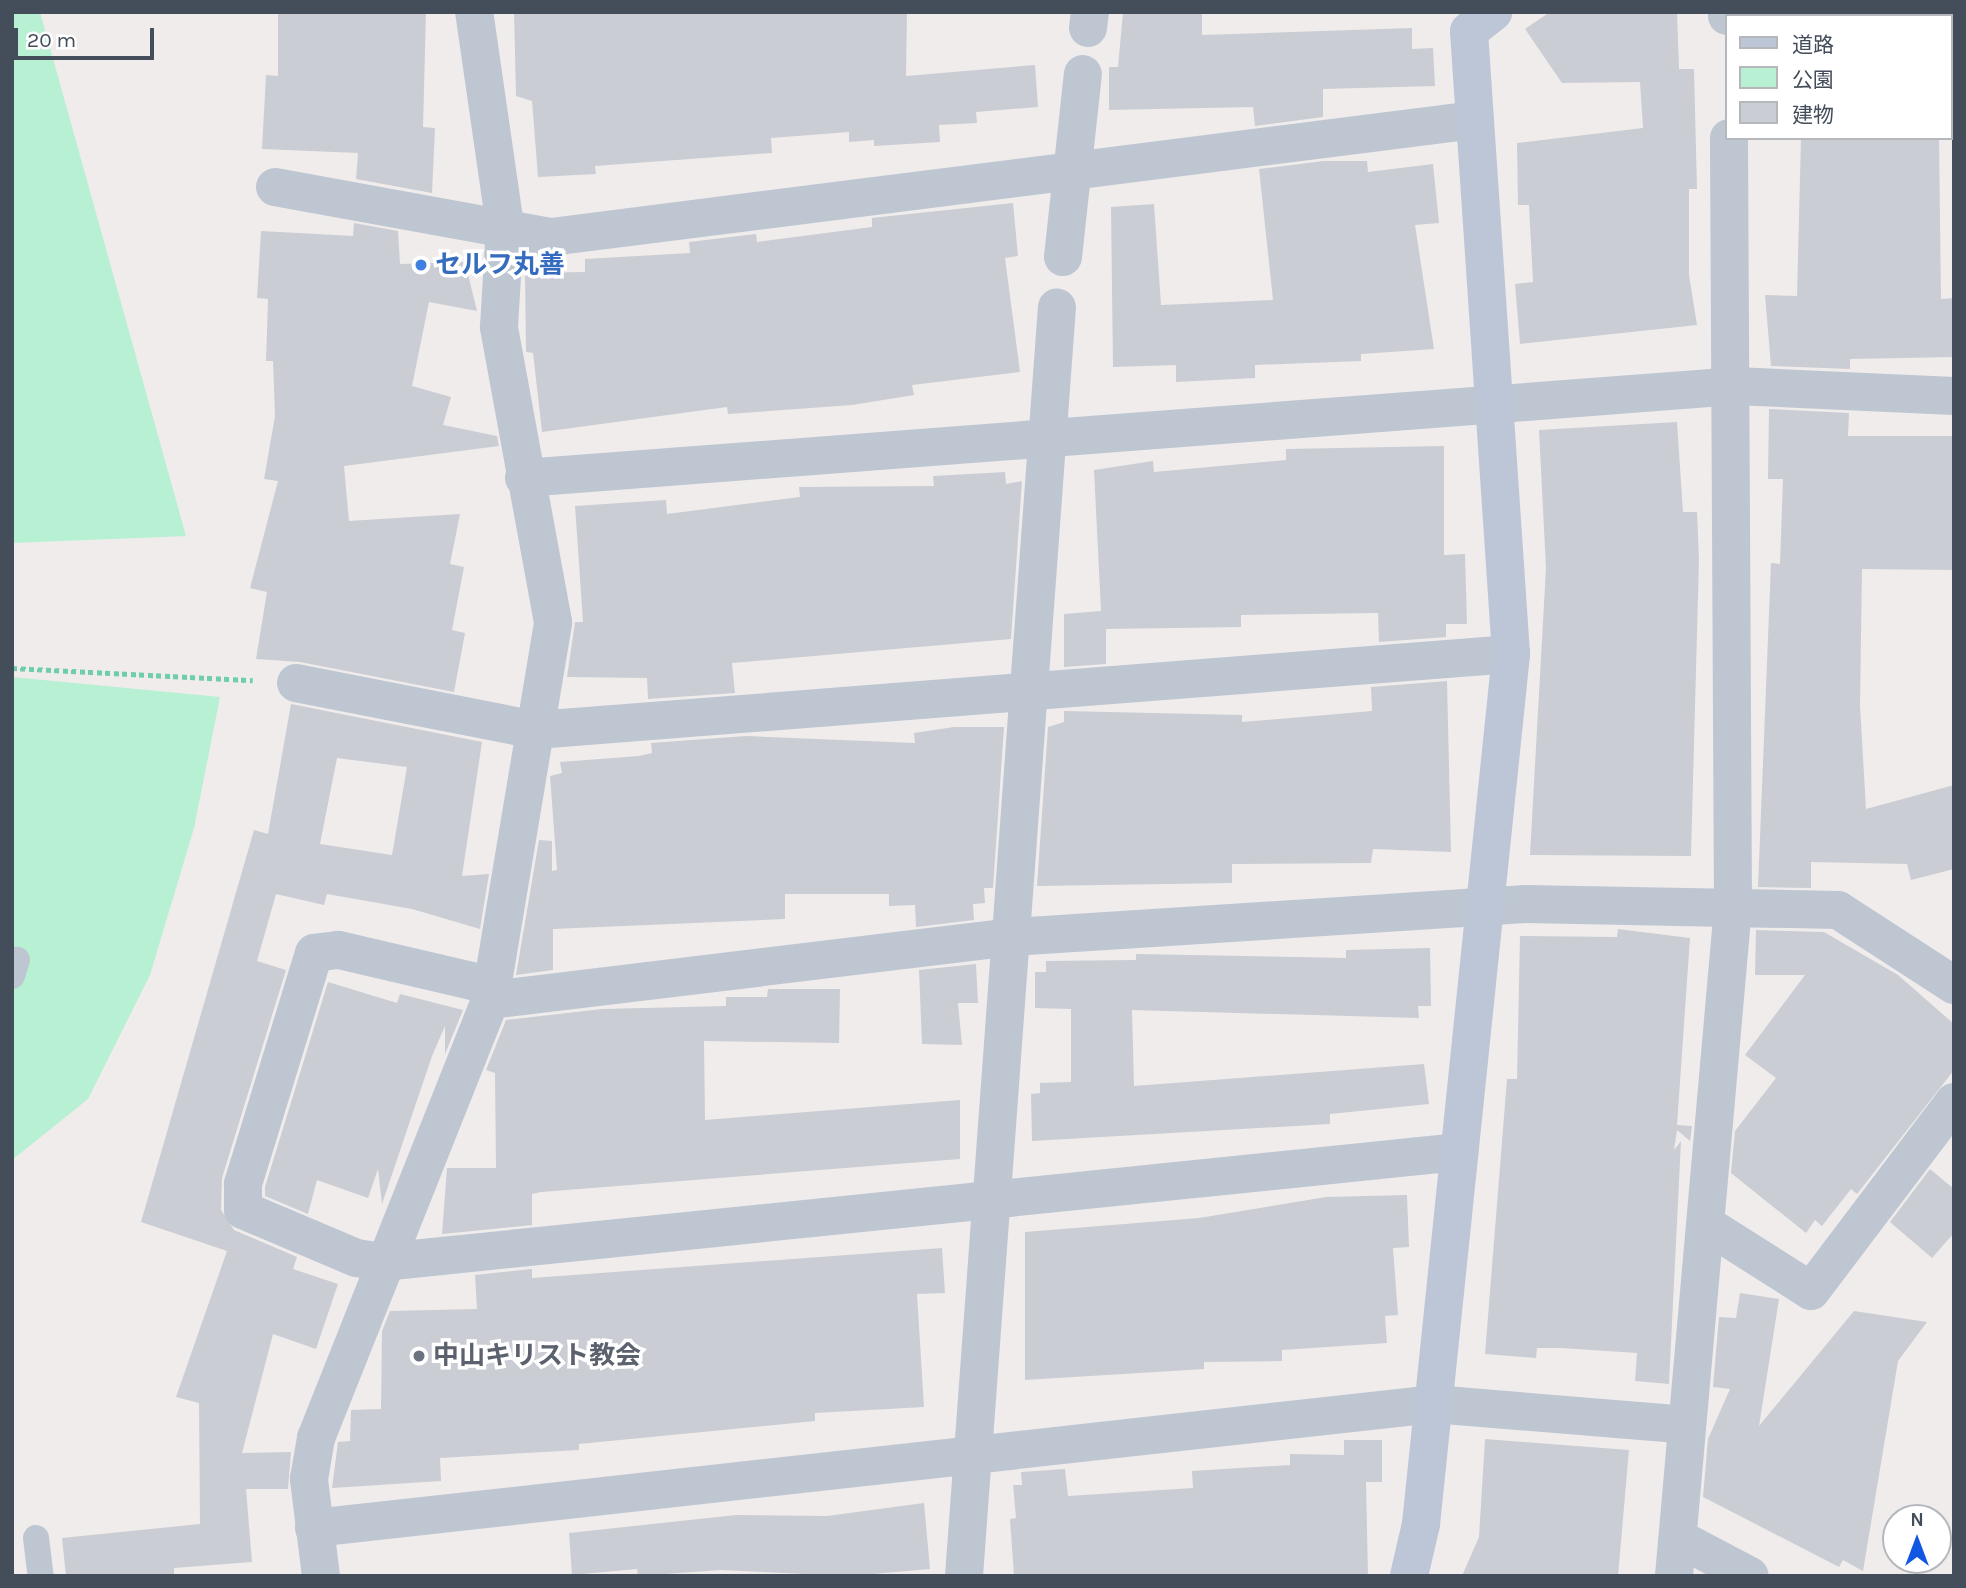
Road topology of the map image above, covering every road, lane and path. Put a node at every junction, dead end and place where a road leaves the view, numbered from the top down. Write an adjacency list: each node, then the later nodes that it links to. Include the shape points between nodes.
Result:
1 (474, 12): 8 (street)
2 (1477, 18): 4 (street)
3 (1083, 75): 6 (street)
4 (1474, 120): 6 (street); 13 (street)
5 (1730, 140): 11 (street)
6 (1073, 174): 8 (street, via 551,237); 9 (street)
7 (275, 187): 8 (street)
8 (505, 226): 15 (street, via 499,327)
9 (1063, 257)
10 (1057, 307): 14 (street)
11 (1735, 386): 12 (street); 13 (street); 22 (street)
12 (1954, 396)
13 (1493, 407): 14 (street); 16 (street)
14 (1046, 440): 15 (street); 19 (street)
15 (524, 478): 20 (street, via 553,622)
16 (1511, 654): 19 (street); 21 (street)
17 (12, 668): 18 (path)
18 (296, 683): 20 (street)
19 (1030, 692): 20 (street); 23 (street)
20 (536, 730): 25 (street)
21 (1485, 907): 22 (street); 23 (street); 27 (street)
22 (1732, 908): 24 (street, via 1838,910); 29 (street)
23 (1013, 937): 25 (street); 28 (street)
24 (1954, 985)
25 (490, 993): 30 (street); 30 (street, via 338,950 314,953 243,1184 243,1210 356,1258)
26 (1954, 1102): 29 (street, via 1811,1291)
27 (1459, 1152): 28 (street); 31 (street)
28 (994, 1203): 30 (street); 33 (street)
29 (1707, 1225): 32 (street)
30 (383, 1262): 34 (street, via 316,1438 309,1479)
31 (1433, 1404): 32 (street); 33 (street); 40 (street, via 1421,1524)
32 (1687, 1425): 36 (street)
33 (974, 1452): 34 (street); 39 (street)
34 (314, 1528): 38 (street)
35 (36, 1538): 37 (lane)
36 (1678, 1538): 41 (street); 42 (street)
37 (41, 1576)
38 (321, 1576)
39 (964, 1576)
40 (1409, 1576)
41 (1674, 1576)
42 (1750, 1576)

